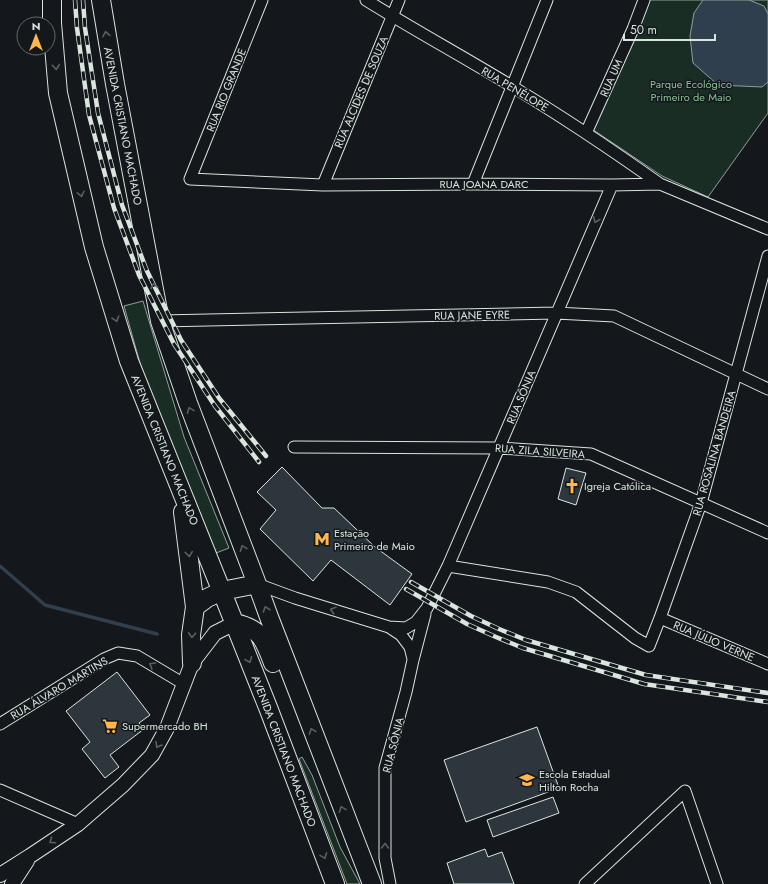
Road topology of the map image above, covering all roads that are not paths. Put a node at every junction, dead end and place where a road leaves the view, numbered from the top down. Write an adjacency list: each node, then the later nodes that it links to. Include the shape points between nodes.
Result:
1 (52, 0): 24 (highway, AVENIDA CRISTIANO MACHADO, one-way to 24, via 58,93 94,247 129,360)
2 (100, 0): 19 (highway, AVENIDA CRISTIANO MACHADO, one-way to 2)
3 (262, 0): 11 (street, RUA RIO GRANDE)
4 (366, 0): 8 (street, RUA PENÉLOPE)
5 (399, 0): 8 (street, RUA ALCIDES DE SOUZA)
6 (547, 0): 9 (street)
7 (644, 0): 10 (street, RUA UM)
8 (393, 17): 9 (street, RUA PENÉLOPE); 14 (street, RUA ALCIDES DE SOUZA)
9 (512, 86): 10 (street, RUA PENÉLOPE); 12 (street)
10 (586, 133): 13 (street, RUA PENÉLOPE)
11 (190, 179): 14 (street, RUA JOANA DARC)
12 (473, 184): 14 (street, RUA JOANA DARC); 15 (street, RUA JOANA DARC)
13 (660, 184): 15 (street, RUA JOANA DARC); 16 (street, RUA JOANA DARC)
14 (323, 185)
15 (612, 185): 18 (street, RUA SÔNIA, one-way to 18)
16 (768, 229)
17 (768, 256): 20 (street, RUA ROSALINA BANDEIRA)
18 (556, 313): 19 (street, RUA JANE EYRE); 20 (street, RUA JANE EYRE, via 614,316); 23 (street, RUA SÔNIA)
19 (160, 321): 28 (highway, AVENIDA CRISTIANO MACHADO, one-way to 19, via 188,403)
20 (736, 375): 21 (street, RUA JANE EYRE); 25 (street, RUA ROSALINA BANDEIRA)
21 (768, 389)
22 (294, 447): 23 (street, RUA ZILA SILVEIRA)
23 (499, 448): 25 (street, RUA ZILA SILVEIRA, via 591,454); 27 (street, RUA SÔNIA)
24 (180, 487): 29 (highway, AVENIDA CRISTIANO MACHADO); 30 (highway, one-way to 30)
25 (701, 503): 26 (street, RUA ZILA SILVEIRA); 32 (street, RUA ROSALINA BANDEIRA)
26 (768, 533)
27 (448, 566): 31 (street, RUA SÔNIA); 32 (street, RUA ROSALINA BANDEIRA, via 548,582 576,592 649,646)
28 (257, 584): 29 (highway); 34 (street, RUA SÔNIA, one-way to 28); 40 (highway, AVENIDA CRISTIANO MACHADO, one-way to 28)
29 (222, 591): 30 (highway); 33 (highway, AVENIDA CRISTIANO MACHADO)
30 (195, 606): 36 (highway, one-way to 36, via 191,635)
31 (427, 608): 34 (street, RUA SÔNIA, via 416,622 406,628); 35 (street, RUA SÔNIA)
32 (660, 618): 37 (street, RUA JÚLIO VERNE)
33 (235, 623): 36 (street, via 215,634); 40 (highway, via 256,631 266,642 310,758); 46 (highway, AVENIDA CRISTIANO MACHADO, one-way to 46)
34 (389, 627): 35 (street, via 410,647)
35 (413, 660): 48 (street, RUA SÔNIA, one-way to 35, via 385,858 385,768)
36 (192, 663): 38 (street)
37 (768, 664)
38 (184, 684): 39 (street, RUA ÁLVARO MARTINS, one-way to 39, via 137,656 118,653 104,659); 42 (street, one-way to 42, via 167,728 152,755 123,786)
39 (0, 724)
40 (326, 767): 47 (highway, AVENIDA CRISTIANO MACHADO, one-way to 40)
41 (0, 790): 42 (street)
42 (78, 824): 43 (street, one-way to 43)
43 (30, 856): 44 (street); 45 (street)
44 (0, 875)
45 (12, 884)
46 (335, 884)
47 (372, 884)
48 (390, 884)
49 (586, 884): 50 (street, via 685,791)
50 (717, 884)

